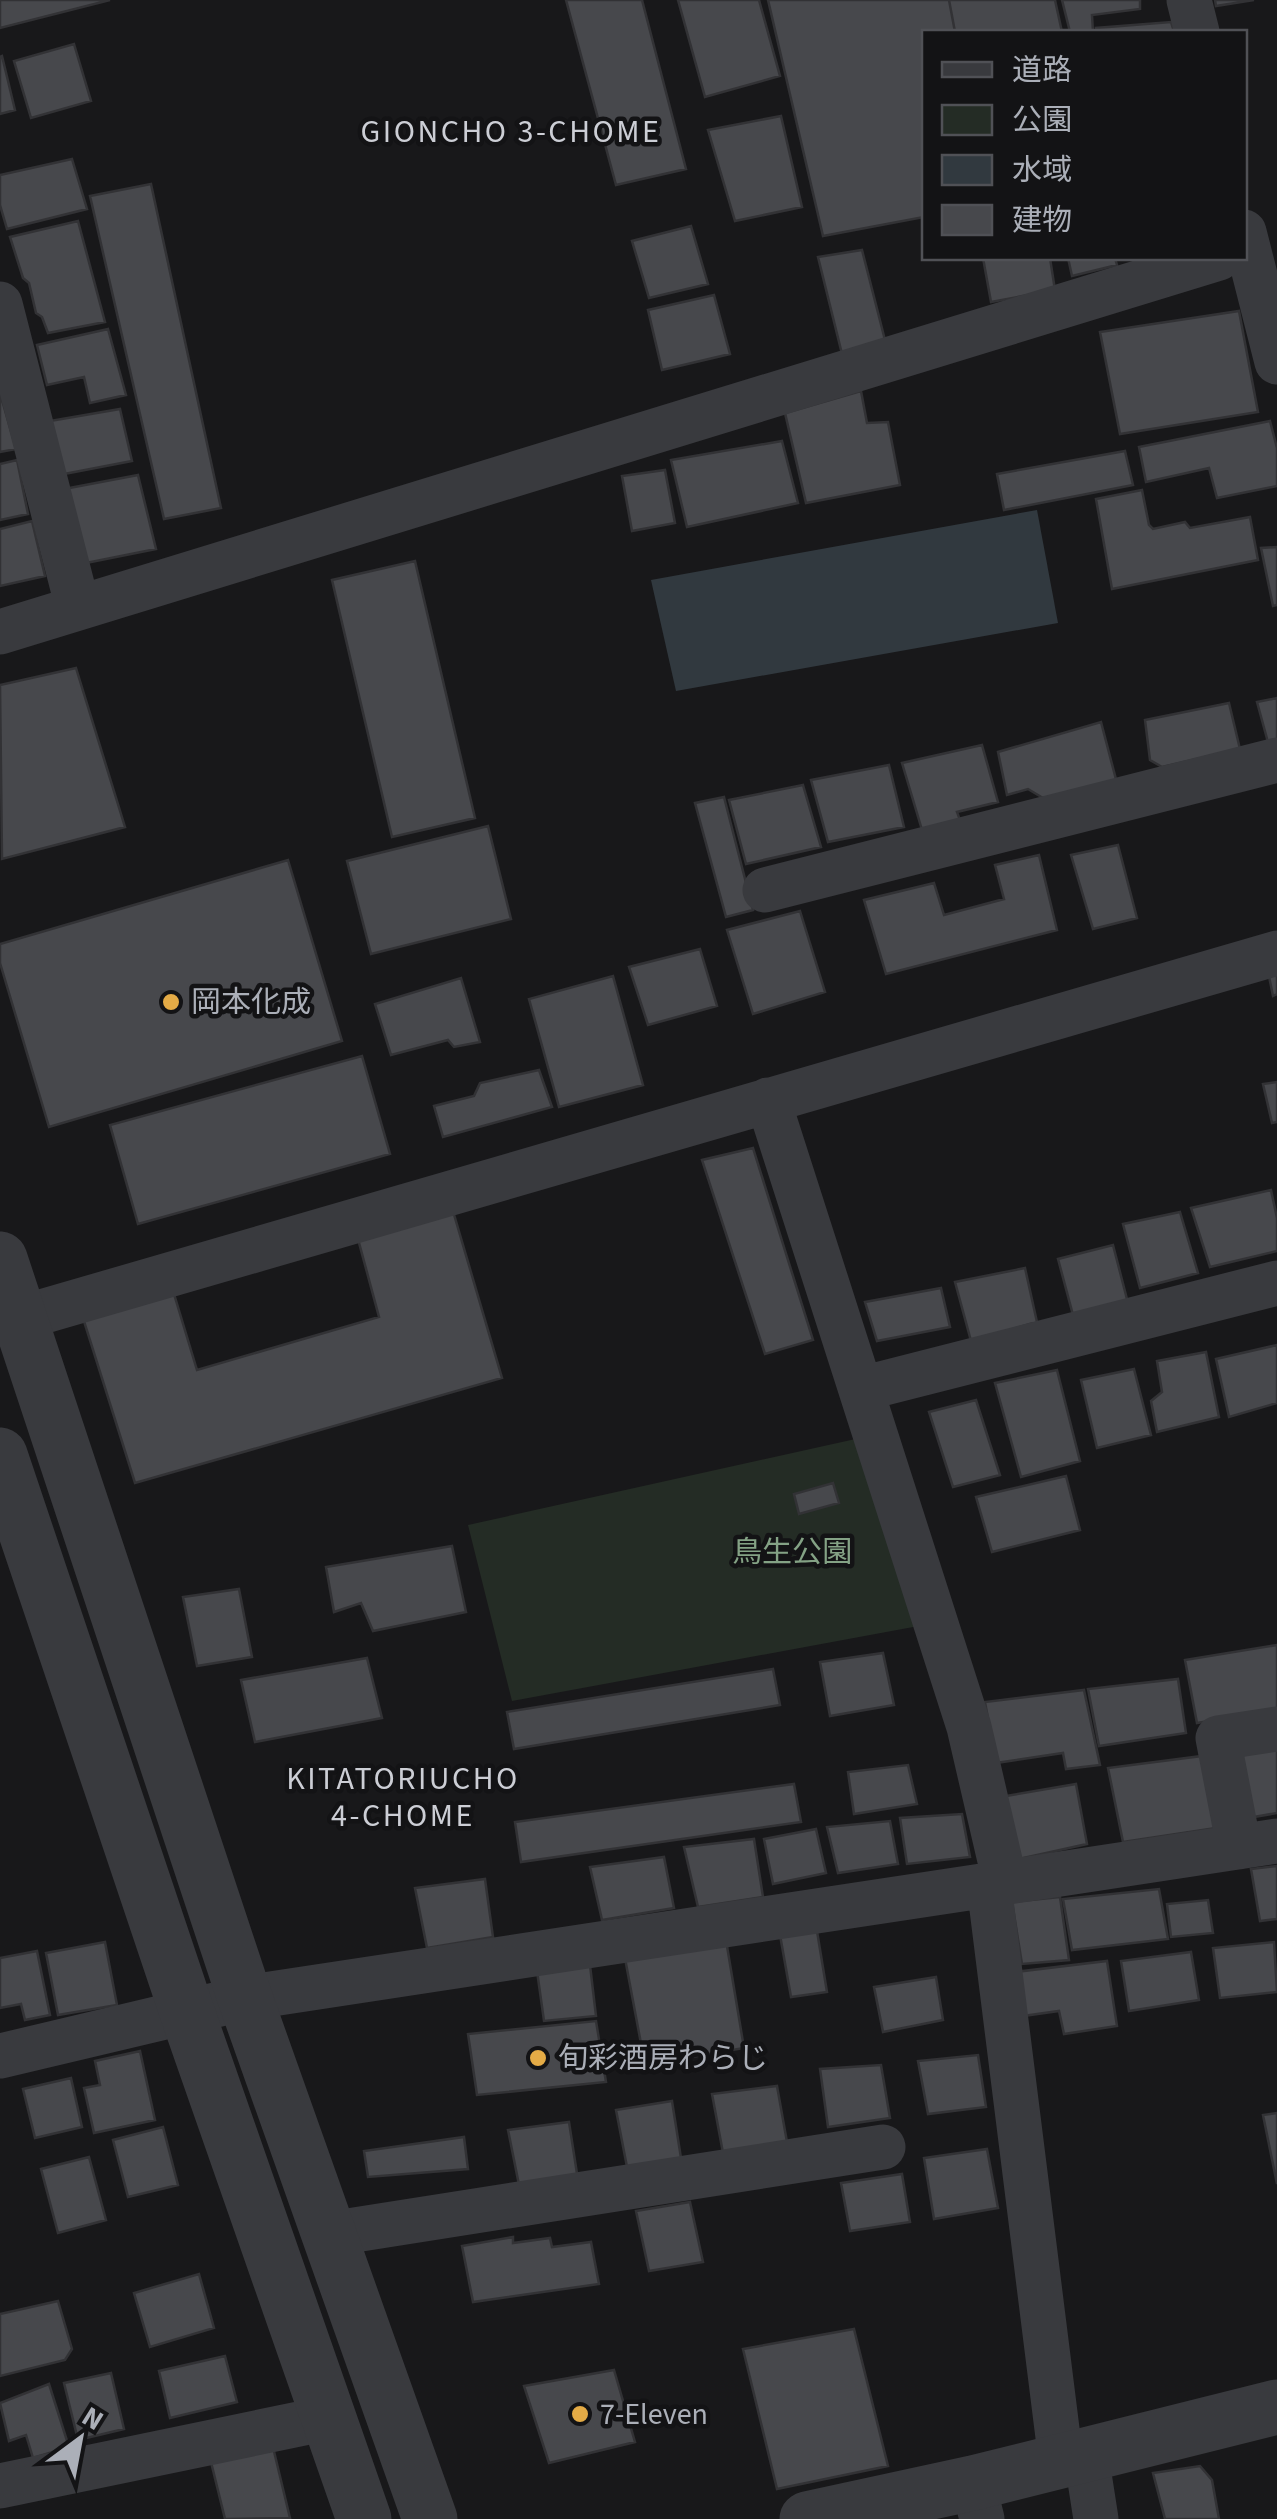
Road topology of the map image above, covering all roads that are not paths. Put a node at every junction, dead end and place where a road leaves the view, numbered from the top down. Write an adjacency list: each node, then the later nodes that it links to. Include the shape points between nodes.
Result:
1 (1189, 0): 2 (street)
2 (1196, 30)
3 (1247, 246): 6 (street)
4 (1202, 260): 7 (street)
5 (0, 304): 7 (street)
6 (1277, 362)
7 (78, 608): 8 (street)
8 (0, 632)
9 (1277, 760): 10 (street)
10 (765, 890)
11 (1277, 952): 12 (street)
12 (768, 1100): 15 (street); 16 (street)
13 (0, 1259): 15 (street)
14 (1277, 1283): 16 (street)
15 (10, 1321): 21 (street)
16 (861, 1390): 20 (street, via 969,1727)
17 (0, 1454): 22 (street)
18 (1277, 1729): 19 (street, via 1218,1738)
19 (1258, 1844): 20 (street)
20 (997, 1884): 21 (street); 28 (street)
21 (245, 1998): 22 (street); 25 (street)
22 (187, 2012): 23 (street); 27 (street)
23 (0, 2056)
24 (883, 2147): 25 (street)
25 (329, 2234): 32 (street)
26 (1277, 2407): 28 (street)
27 (328, 2418): 29 (street); 31 (street)
28 (1074, 2458): 30 (street); 34 (street)
29 (0, 2486)
30 (977, 2501): 33 (street)
31 (364, 2519)
32 (430, 2519)
33 (807, 2519)
34 (1096, 2519)

